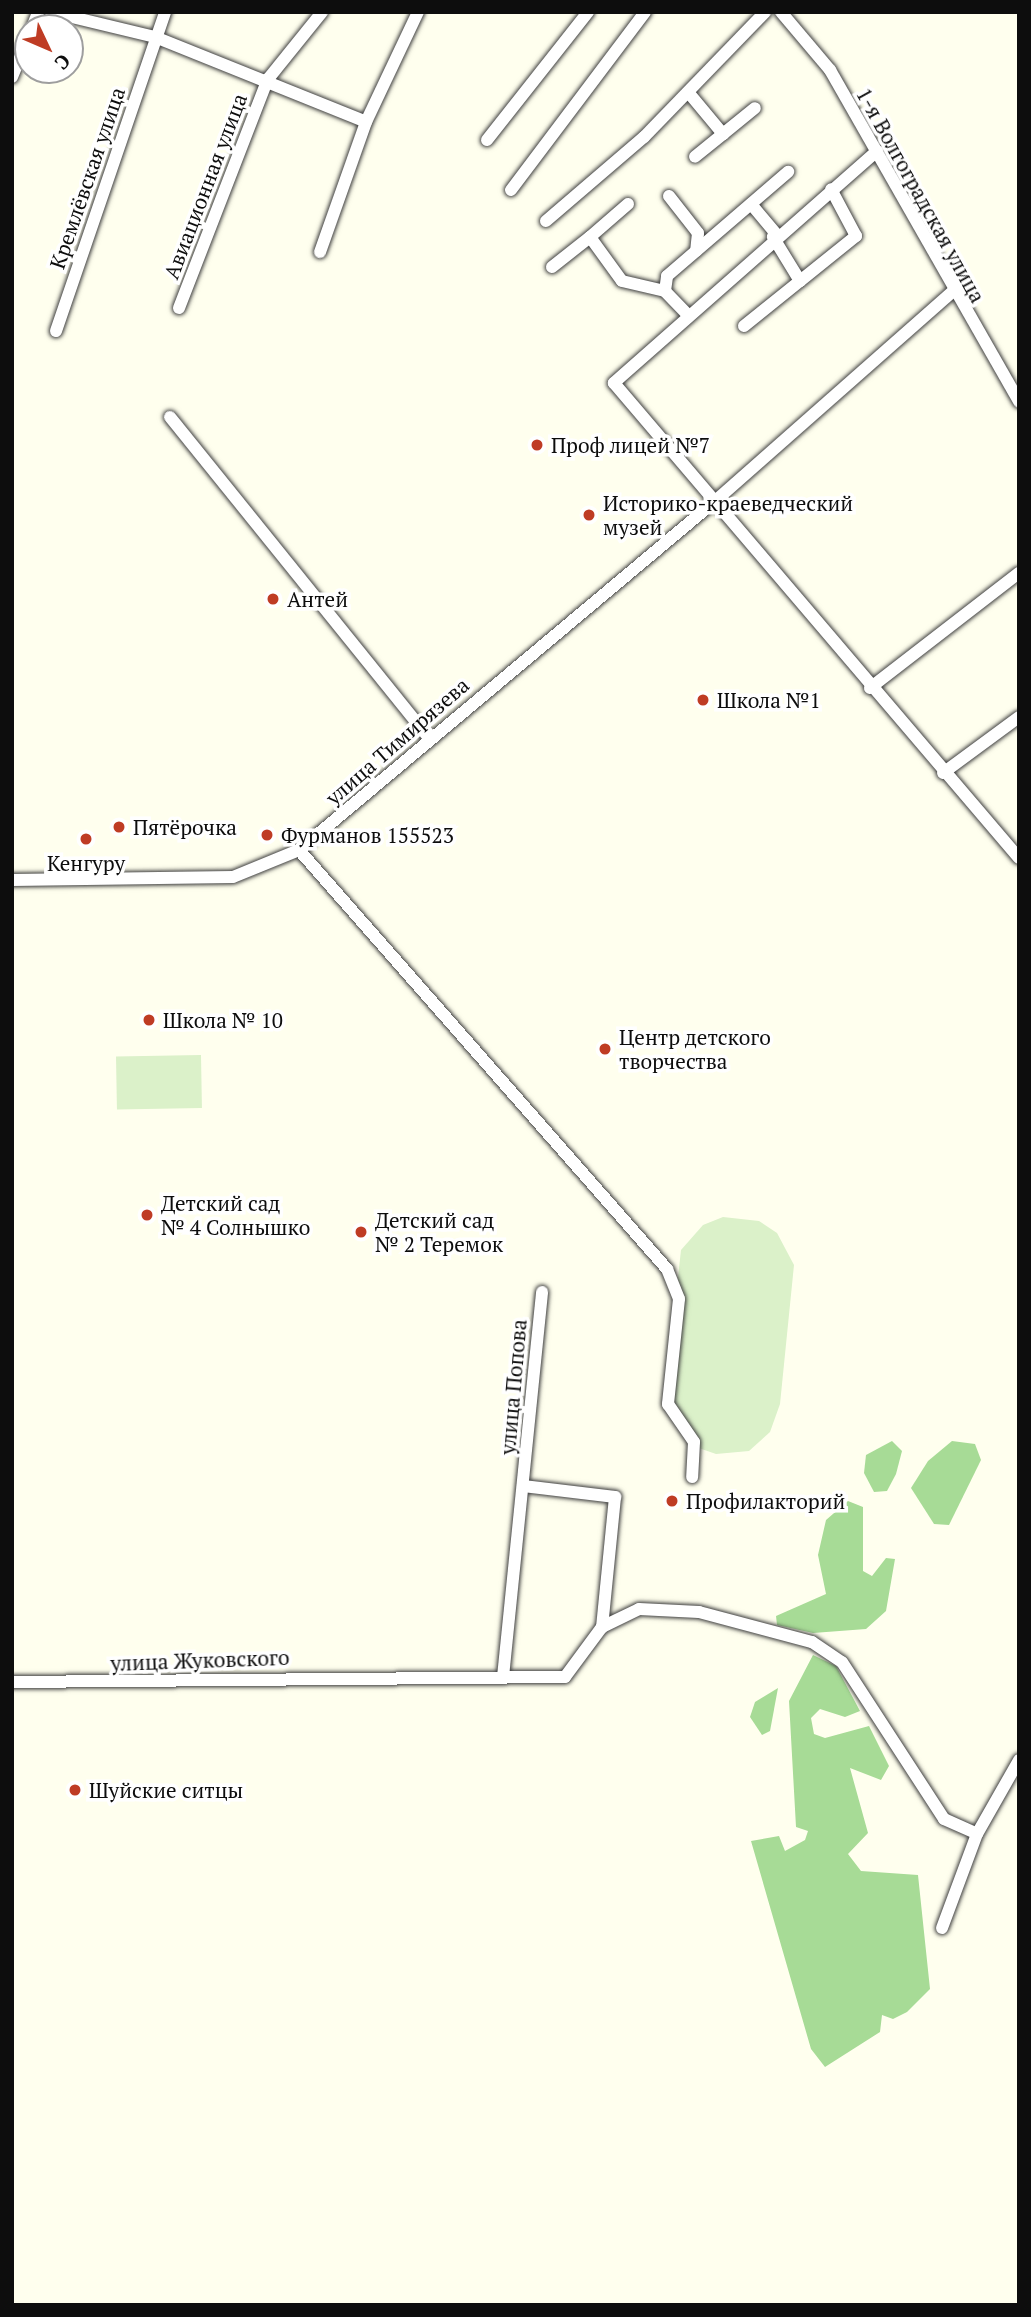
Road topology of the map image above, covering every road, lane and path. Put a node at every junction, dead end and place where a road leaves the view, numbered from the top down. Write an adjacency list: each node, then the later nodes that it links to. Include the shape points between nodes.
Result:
1 (51, 12): 9 (street)
2 (165, 12): 9 (street, Кремлёвская улица)
3 (322, 12): 10 (street, Авиационная улица)
4 (418, 12): 13 (street)
5 (588, 12): 15 (street)
6 (645, 12): 20 (street)
7 (765, 12): 11 (street)
8 (781, 12): 16 (street, 1-я Волгоградская улица, via 830,70)
9 (156, 37): 10 (street); 36 (street, Кремлёвская улица)
10 (268, 79): 13 (street); 33 (street, Авиационная улица)
11 (688, 92): 14 (street); 24 (street)
12 (755, 108): 14 (street)
13 (366, 122): 28 (street)
14 (723, 134): 17 (street)
15 (487, 139)
16 (877, 151): 19 (street); 32 (street, 1-я Волгоградская улица)
17 (695, 157)
18 (788, 172): 23 (street)
19 (831, 188): 25 (street); 30 (street, via 856,236)
20 (511, 190)
21 (669, 196): 27 (street, via 698,233)
22 (628, 204): 26 (street)
23 (751, 204): 25 (street); 27 (street)
24 (546, 220)
25 (774, 236): 30 (street); 34 (street)
26 (590, 237): 29 (street); 31 (street, via 622,281)
27 (696, 251): 31 (street, via 667,276)
28 (320, 252)
29 (552, 267)
30 (800, 281): 35 (street)
31 (666, 291): 34 (street)
32 (953, 291): 37 (street, 1-я Волгоградская улица); 39 (street, улица Тимирязева)
33 (178, 308)
34 (687, 314): 39 (street, via 614,383)
35 (744, 326)
36 (56, 331)
37 (1019, 402)
38 (170, 417): 43 (street)
39 (714, 502): 41 (street); 43 (street, улица Тимирязева)
40 (1019, 573): 41 (street)
41 (870, 688): 44 (street)
42 (1019, 717): 44 (street)
43 (428, 737): 45 (street, улица Тимирязева)
44 (943, 773): 46 (street)
45 (299, 849): 47 (street, улица Тимирязева, via 233,877); 49 (street, via 667,1269 678,1299 668,1404 694,1442)
46 (1019, 858)
47 (12, 880)
48 (542, 1292): 50 (street, улица Попова)
49 (692, 1477)
50 (523, 1486): 51 (street, улица Попова, via 615,1497); 52 (street, улица Попова)
51 (602, 1628): 52 (street, улица Жуковского, via 565,1677); 55 (street, via 639,1609 699,1612 801,1639 842,1662 944,1819)
52 (503, 1677): 53 (street, улица Жуковского)
53 (12, 1682)
54 (1019, 1760): 55 (street)
55 (977, 1834): 56 (street)
56 (942, 1928)

